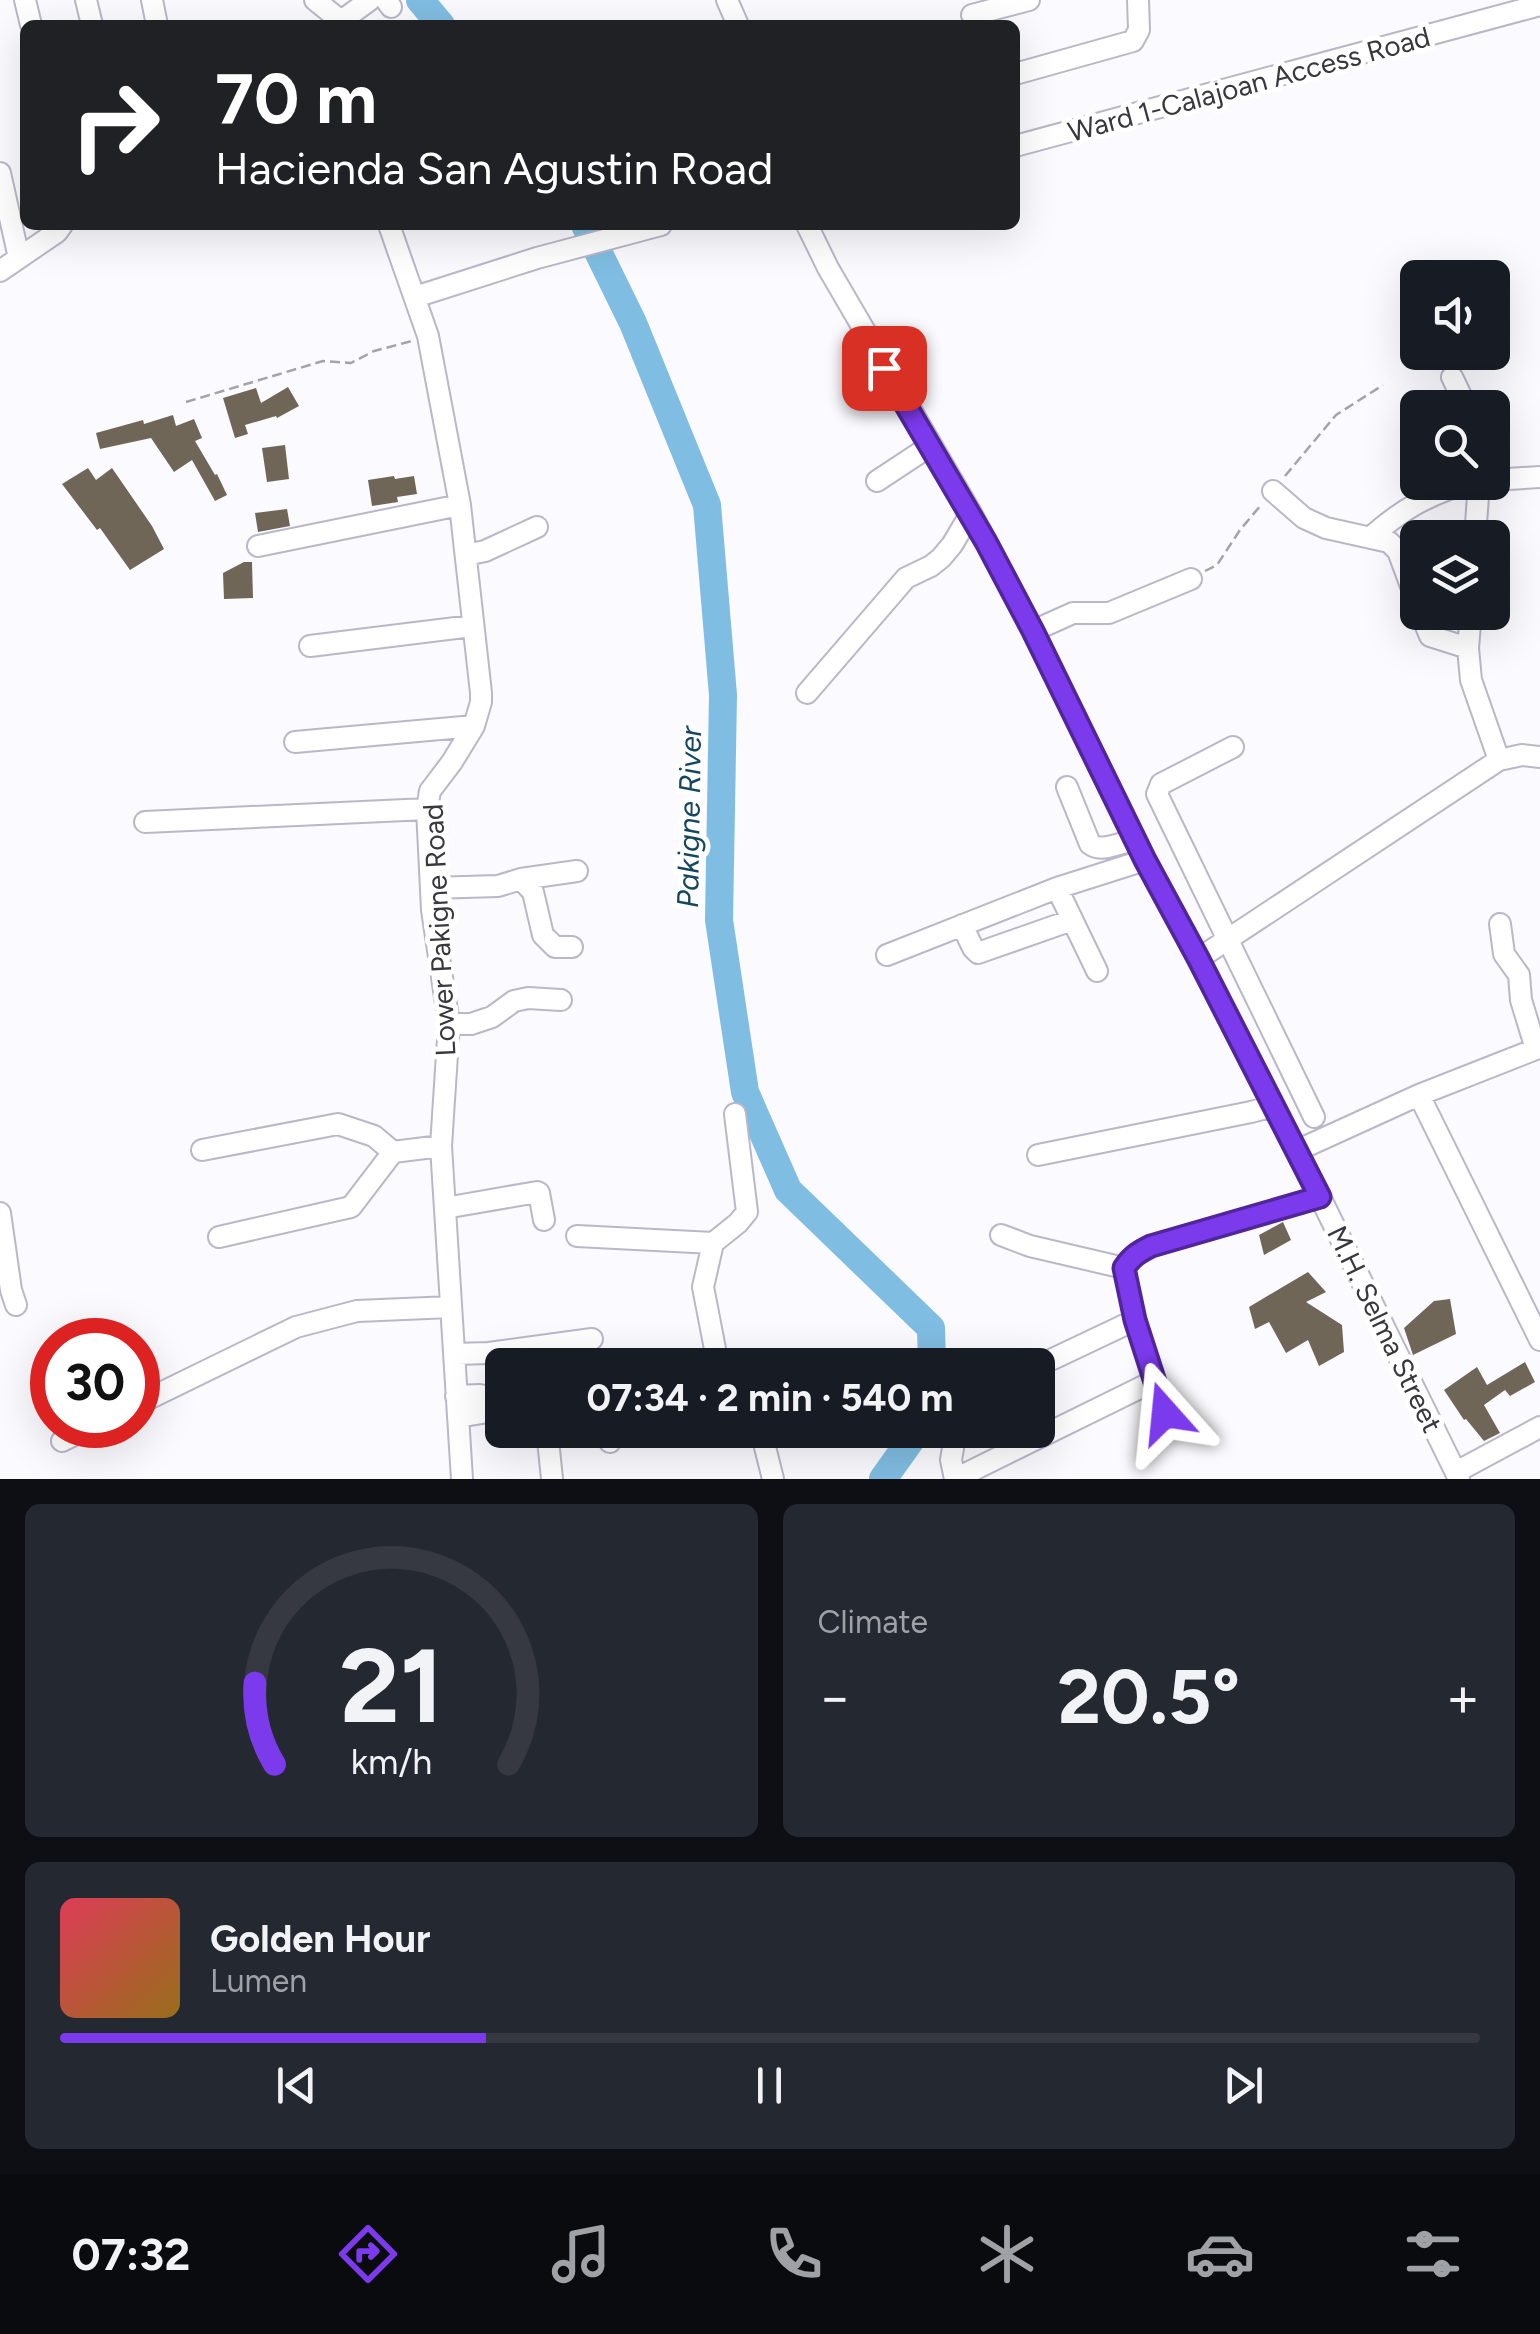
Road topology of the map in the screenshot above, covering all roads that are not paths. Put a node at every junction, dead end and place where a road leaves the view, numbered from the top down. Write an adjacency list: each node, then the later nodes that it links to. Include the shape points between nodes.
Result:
1 (315, 0): 7 (street)
2 (1028, 0): 6 (street)
3 (1138, 0): 9 (street, via 1133,40)
4 (382, 2): 8 (street)
5 (1540, 4): 10 (street, Ward 1-Calajoan Access Road)
6 (971, 13)
7 (340, 20)
8 (343, 20)
9 (1020, 73)
10 (1020, 145)
11 (0, 173): 16 (street)
12 (58, 230): 16 (street)
13 (391, 230): 18 (street, Lower Pakigne Road)
14 (641, 230): 18 (street)
15 (809, 230): 21 (street, M.H. Selma Street)
16 (19, 258): 17 (street)
17 (0, 271)
18 (415, 297): 27 (street, Lower Pakigne Road)
19 (1452, 378): 20 (street)
20 (1458, 390)
21 (930, 446): 24 (street); 28 (street, M.H. Selma Street)
22 (1540, 478): 23 (street)
23 (1510, 479)
24 (878, 481)
25 (1272, 491): 30 (street, via 1304,518)
26 (1424, 500): 30 (street)
27 (460, 505): 31 (street); 32 (street, Lower Pakigne Road)
28 (971, 513): 38 (street, M.H. Selma Street); 41 (street, via 941,558 906,578)
29 (537, 527): 32 (street)
30 (1370, 538): 33 (street, via 1390,542)
31 (258, 546)
32 (466, 556): 35 (street, Lower Pakigne Road)
33 (1400, 556)
34 (1191, 578): 38 (street, via 1108,612 1073,613)
35 (472, 626): 39 (street); 42 (street, Lower Pakigne Road, via 481,697)
36 (1428, 630): 40 (street)
37 (1469, 630): 40 (street)
38 (1033, 631): 50 (street, M.H. Selma Street)
39 (310, 646)
40 (1468, 648): 46 (street, via 1470,680)
41 (807, 692)
42 (474, 726): 43 (street); 48 (street, Lower Pakigne Road, via 430,791)
43 (295, 742)
44 (1233, 747): 59 (street, via 1157,790)
45 (1540, 757): 46 (street)
46 (1500, 760): 59 (street)
47 (1067, 787): 50 (street, via 1094,848)
48 (426, 809): 49 (street); 54 (street, Lower Pakigne Road)
49 (144, 822)
50 (1134, 840): 51 (street, M.H. Selma Street)
51 (1145, 860): 55 (street); 62 (street, M.H. Selma Street)
52 (577, 871): 53 (street)
53 (521, 879): 54 (street); 60 (street, via 533,892 542,935 555,947)
54 (431, 888): 65 (street, Lower Pakigne Road)
55 (1057, 888): 56 (street); 58 (street)
56 (1072, 920): 58 (street, via 978,953); 63 (street)
57 (1500, 924): 66 (street, via 1536,1049)
58 (962, 926): 61 (street)
59 (1226, 940): 62 (street); 69 (street)
60 (572, 948)
61 (887, 956)
62 (1198, 958): 67 (street, M.H. Selma Street)
63 (1096, 971)
64 (561, 1000): 65 (street, via 528,998 472,1024)
65 (449, 1024): 70 (street, Lower Pakigne Road)
66 (1419, 1095): 73 (street); 88 (street)
67 (1273, 1106): 73 (street, M.H. Selma Street); 74 (street)
68 (736, 1114): 82 (street, via 747,1212)
69 (1314, 1117)
70 (441, 1146): 72 (street); 76 (street, Lower Pakigne Road)
71 (202, 1150): 72 (street, via 338,1124 374,1136)
72 (393, 1152): 80 (street, via 351,1206)
73 (1296, 1152): 75 (street, M.H. Selma Street)
74 (1038, 1156)
75 (1320, 1197): 83 (street, via 1151,1246); 101 (street, M.H. Selma Street)
76 (445, 1208): 77 (street, via 537,1192); 85 (street, Lower Pakigne Road)
77 (544, 1220)
78 (1, 1224): 84 (street)
79 (1001, 1235): 83 (street)
80 (218, 1236)
81 (578, 1236): 82 (street)
82 (713, 1243): 89 (street, via 703,1287)
83 (1124, 1268): 86 (street)
84 (9, 1296)
85 (451, 1306): 90 (street, Lower Pakigne Road); 93 (street, via 357,1311 296,1327)
86 (1135, 1320): 91 (street); 92 (street)
87 (592, 1339): 90 (street)
88 (1540, 1340)
89 (715, 1348)
90 (454, 1354): 94 (street, Lower Pakigne Road)
91 (1055, 1358)
92 (1154, 1381): 96 (street); 105 (street)
93 (160, 1393)
94 (457, 1407): 95 (street); 102 (street, Lower Pakigne Road)
95 (485, 1411)
96 (1165, 1413)
97 (1540, 1427): 101 (street)
98 (549, 1448): 103 (street)
99 (765, 1448): 104 (street)
100 (953, 1448): 105 (street)
101 (1457, 1476)
102 (462, 1479)
103 (552, 1479)
104 (773, 1479)
105 (955, 1479)

